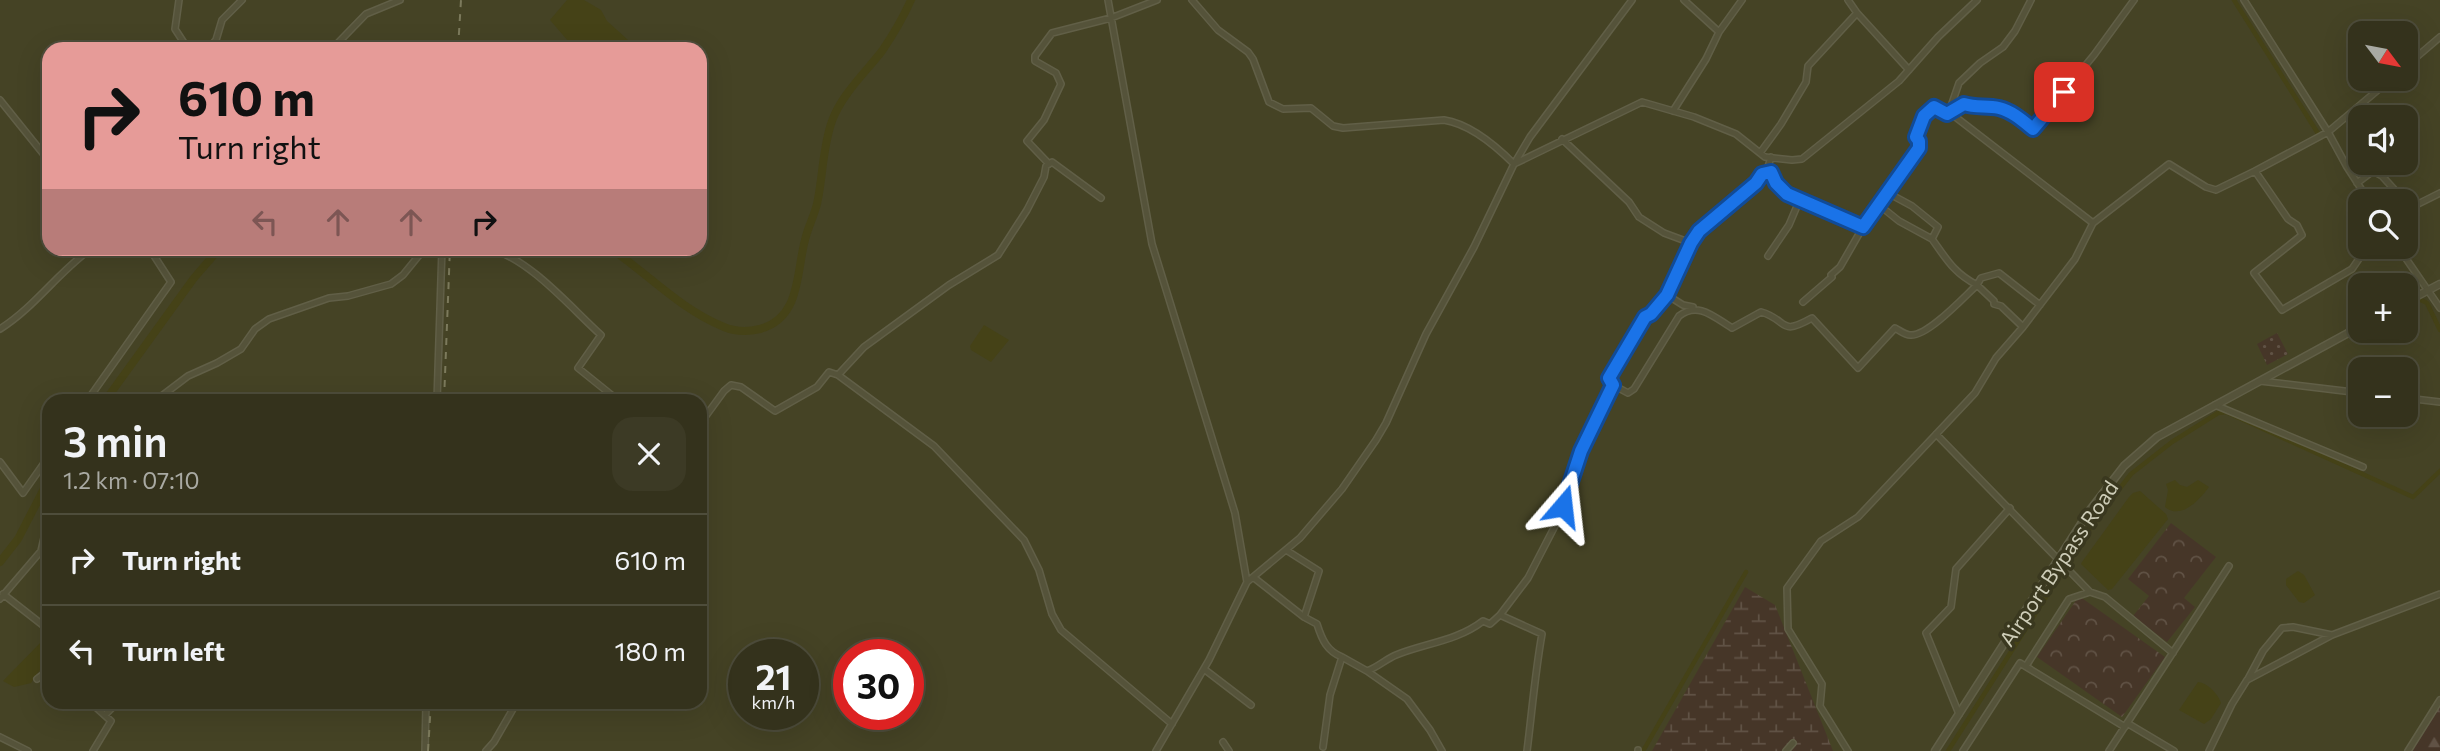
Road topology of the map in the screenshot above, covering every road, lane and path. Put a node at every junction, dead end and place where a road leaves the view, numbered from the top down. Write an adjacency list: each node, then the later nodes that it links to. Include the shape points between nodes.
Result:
1 (179, 0): 19 (street, via 175,29)
2 (242, 0): 20 (street, via 222,20)
3 (400, 0): 21 (street, via 366,14)
4 (1108, 0): 16 (street)
5 (1157, 0): 16 (street)
6 (1192, 0): 34 (street, via 1219,30 1248,52 1266,97 1276,107 1311,108 1333,126 1343,128 1453,122)
7 (1632, 0): 34 (street)
8 (1684, 0): 17 (street)
9 (1742, 0): 17 (street)
10 (1848, 0): 15 (street)
11 (1977, 0): 23 (street)
12 (2031, 0): 27 (street, via 2003,47 1959,83)
13 (2134, 0): 27 (street, via 2033,129 1997,107 1964,104)
14 (2244, 0): 28 (street)
15 (1857, 13): 23 (street); 31 (street, via 1808,66 1806,82)
16 (1111, 18): 33 (street, via 1052,33 1035,56 1035,61 1056,74 1061,85 1044,120 1027,141); 92 (street, via 1152,244 1235,513)
17 (1719, 32): 26 (street)
18 (2440, 37): 22 (street)
19 (183, 42)
20 (214, 42)
21 (339, 42)
22 (2418, 56)
23 (1909, 69): 32 (street, via 1802,159)
24 (2376, 91): 28 (street)
25 (0, 100): 30 (street)
26 (1673, 111): 29 (street, via 1642,102); 31 (street, via 1737,134)
27 (1950, 112): 40 (street, via 1934,107 1924,116 1916,137 1919,148); 46 (street)
28 (2328, 132): 35 (street); 37 (street)
29 (1562, 139): 34 (street); 49 (street, via 1639,217)
30 (42, 153)
31 (1760, 153): 32 (street)
32 (1771, 158): 36 (street)
33 (1049, 164): 42 (street); 70 (street, via 998,256 949,285 864,347)
34 (1514, 164): 88 (street, via 1426,334 1386,423 1342,489)
35 (2255, 171): 46 (street, via 2216,190 2169,164); 56 (street, via 2302,235 2254,273 2282,310 2352,269)
36 (1771, 172): 43 (street, via 1787,194); 49 (street, via 1762,174)
37 (2357, 183): 38 (street); 39 (street, via 2373,171)
38 (2361, 189)
39 (2395, 189)
40 (1888, 192): 44 (street); 48 (street, via 1938,227)
41 (2440, 193): 45 (street)
42 (1101, 198)
43 (1800, 199): 47 (street); 55 (street)
44 (1879, 205): 47 (street); 48 (street)
45 (2418, 205)
46 (2093, 223): 64 (street, via 2075,259)
47 (1863, 227): 63 (street, via 1832,278)
48 (1932, 239): 59 (street, via 1954,270)
49 (1691, 243): 61 (street)
50 (81, 256): 68 (street)
51 (154, 256): 74 (street, via 171,282)
52 (418, 256): 75 (street, via 391,284 329,298 269,319 241,349 188,376)
53 (442, 256): 76 (street)
54 (510, 256): 77 (street, via 601,335 578,368)
55 (1768, 256)
56 (2359, 259)
57 (2406, 259): 60 (street)
58 (2440, 284): 60 (street)
59 (1977, 285): 64 (street, via 1981,278 1999,273); 65 (street, via 1916,334 1895,328 1858,368 1812,318 1794,328 1785,327 1761,312 1732,328); 67 (street)
60 (2427, 291): 62 (street); 66 (street)
61 (1667, 295): 65 (street); 72 (street, via 1645,317 1629,343 1609,378)
62 (2418, 296)
63 (1803, 302)
64 (2040, 305): 67 (street)
65 (1696, 308): 72 (street, via 1679,316 1634,389 1628,393)
66 (2440, 308)
67 (2024, 327): 82 (street, via 1996,358 1975,393)
68 (0, 330)
69 (2348, 333): 71 (street, Airport Bypass Road)
70 (838, 374): 81 (street, via 829,372 817,387 775,411 731,385); 118 (street, via 934,446 972,485 1024,540 1061,630)
71 (2258, 381): 73 (street); 80 (street, Airport Bypass Road)
72 (1613, 385): 96 (street, via 1581,451 1557,522 1528,578)
73 (2348, 391)
74 (93, 394)
75 (164, 394)
76 (437, 394)
77 (610, 394)
78 (2418, 399): 79 (street)
79 (2440, 402)
80 (2215, 405): 85 (street); 89 (street, Airport Bypass Road, via 2157,437 2124,466)
81 (707, 414)
82 (1936, 434): 86 (street); 133 (street, via 1858,517 1821,541 1787,588 1788,629 1822,684 1820,706)
83 (0, 462): 84 (street, via 23,493)
84 (42, 466)
85 (2363, 467)
86 (2010, 508): 89 (street); 114 (street, via 1956,569 1951,607 1926,633)
87 (42, 547): 95 (street)
88 (1286, 550): 91 (street); 97 (street, via 1319,571)
89 (2060, 558): 93 (street); 114 (street, Airport Bypass Road)
90 (2228, 566): 100 (street)
91 (1253, 577): 92 (street); 97 (street)
92 (1247, 582): 103 (street)
93 (2090, 592): 100 (street, via 2105,597); 102 (street, via 2069,599)
94 (2440, 594): 99 (street)
95 (2, 596): 98 (street)
96 (1500, 615): 104 (street, via 1490,624 1483,621 1442,642 1393,655); 131 (street, via 1542,634)
97 (1304, 617): 101 (street, via 1317,624 1323,642)
98 (42, 625)
99 (2332, 635): 107 (street); 107 (street, via 2282,628)
100 (2173, 653): 119 (street)
101 (1342, 657): 104 (street); 123 (street, via 1330,695)
102 (2026, 666): 119 (street); 135 (street, via 2020,663)
103 (1204, 669): 109 (street); 118 (street)
104 (1367, 671): 130 (street, via 1407,699)
105 (42, 676): 106 (street)
106 (37, 680)
107 (2247, 680): 138 (street)
108 (2440, 699): 139 (street)
109 (1251, 705)
110 (98, 709): 115 (street)
111 (111, 709): 115 (street)
112 (426, 709): 126 (street)
113 (513, 709): 127 (street)
114 (1959, 714): 134 (street, Airport Bypass Road)
115 (105, 715): 116 (street)
116 (111, 722): 117 (street); 125 (street)
117 (120, 724)
118 (1172, 724): 128 (street)
119 (2126, 725): 136 (street); 137 (street)
120 (0, 737): 124 (street)
121 (1223, 742): 129 (street)
122 (1793, 743): 132 (street)
123 (1323, 747)
124 (28, 751)
125 (93, 751)
126 (425, 751)
127 (486, 751)
128 (1156, 751)
129 (1229, 751)
130 (1442, 751)
131 (1527, 751)
132 (1786, 751)
133 (1848, 751)
134 (1935, 751)
135 (1963, 751)
136 (2109, 751)
137 (2174, 751)
138 (2209, 751)
139 (2408, 751)

